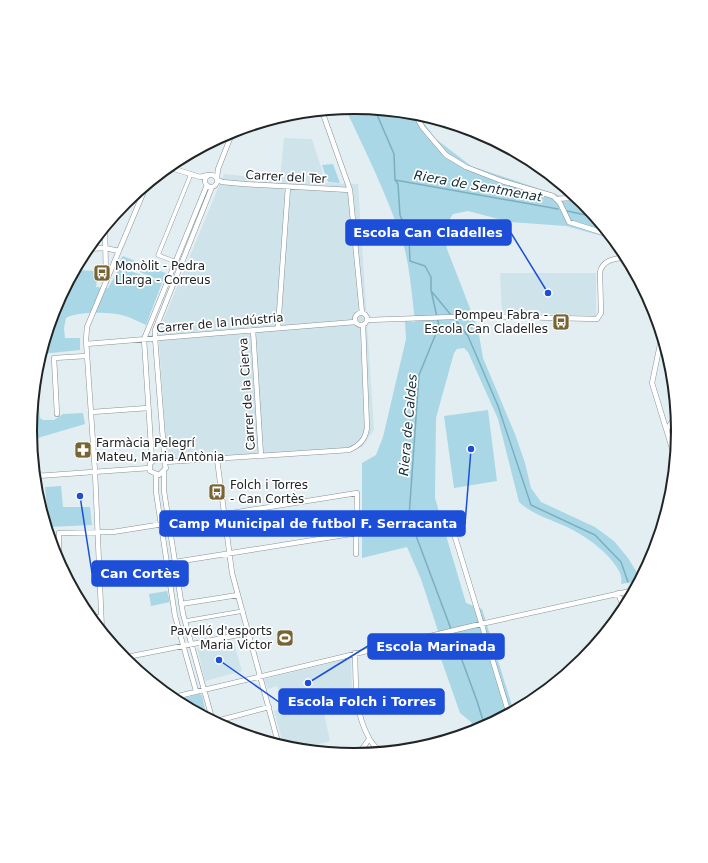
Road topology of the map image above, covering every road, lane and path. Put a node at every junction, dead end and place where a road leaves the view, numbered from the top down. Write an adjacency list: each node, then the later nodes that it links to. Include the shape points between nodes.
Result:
1 (324, 116): 13 (street)
2 (419, 122): 16 (street, via 446,155 466,168)
3 (229, 141): 5 (street)
4 (176, 169): 6 (street)
5 (218, 169): 7 (street); 9 (street)
6 (191, 174): 8 (street); 23 (street, via 158,255)
7 (210, 175): 8 (street); 9 (street); 10 (street)
8 (200, 177): 10 (street)
9 (218, 181): 11 (street); 12 (street, Carrer del Ter)
10 (206, 184): 11 (street); 23 (street)
11 (212, 187): 31 (street, via 155,330)
12 (288, 187): 13 (street, Carrer del Ter); 29 (street)
13 (350, 190): 25 (street)
14 (143, 194): 21 (street)
15 (568, 198): 16 (street)
16 (556, 199): 17 (street, via 569,222)
17 (599, 232)
18 (106, 236): 19 (street)
19 (105, 248): 20 (street); 21 (street); 24 (street)
20 (95, 249)
21 (119, 251): 24 (street)
22 (620, 258): 26 (street, via 607,261 602,266 601,313 597,319 482,316)
23 (176, 262): 32 (street)
24 (106, 283): 33 (street, via 87,327)
25 (362, 313): 26 (street); 27 (street, via 355,316)
26 (367, 320): 28 (street)
27 (355, 322): 28 (street); 29 (street, Carrer de la Indústria)
28 (363, 325): 42 (street, via 367,428 360,443 349,450)
29 (278, 328): 30 (street, Carrer de la Indústria)
30 (253, 330): 31 (street, Carrer de la Indústria); 42 (street, Carrer de la Cierva)
31 (155, 338): 32 (street, Carrer de la Indústria); 45 (street)
32 (144, 339): 33 (street, Carrer de la Indústria); 36 (street)
33 (86, 344): 35 (street)
34 (659, 347): 40 (street, via 652,383)
35 (86, 356): 37 (street); 38 (street, via 54,358)
36 (148, 408): 37 (street); 44 (street)
37 (92, 412): 47 (street)
38 (57, 414)
39 (671, 424): 40 (street)
40 (667, 429): 41 (street)
41 (671, 442)
42 (261, 456): 43 (street)
43 (217, 459): 45 (street); 51 (street)
44 (152, 461): 45 (street, via 157,459); 46 (street)
45 (165, 462): 48 (street)
46 (149, 468): 47 (street); 49 (street)
47 (95, 472): 50 (street); 55 (street)
48 (164, 472): 49 (street); 52 (street)
49 (156, 474): 53 (street)
50 (40, 476)
51 (224, 514): 52 (street); 56 (street, via 357,493); 58 (street)
52 (169, 523): 53 (street); 60 (street)
53 (161, 524): 55 (street); 61 (street)
54 (452, 527): 73 (street)
55 (99, 533): 57 (street, via 59,533); 62 (street)
56 (357, 533): 58 (street); 59 (street)
57 (59, 547)
58 (229, 553): 60 (street); 65 (street)
59 (356, 554)
60 (176, 561): 61 (street); 67 (street)
61 (167, 563): 62 (street); 76 (street, via 175,616)
62 (100, 572): 70 (street)
63 (628, 591): 64 (street)
64 (618, 593): 66 (street); 73 (street)
65 (238, 595): 67 (street); 68 (street)
66 (621, 603)
67 (182, 604): 71 (street)
68 (243, 611): 71 (street); 74 (street)
69 (97, 617): 70 (street)
70 (101, 617): 72 (street)
71 (185, 620): 75 (street)
72 (101, 622)
73 (481, 624): 77 (street); 84 (street)
74 (248, 633): 75 (street); 79 (street)
75 (192, 644): 76 (street); 80 (street)
76 (184, 646): 78 (street); 81 (street)
77 (355, 653): 79 (street); 88 (street, via 356,704)
78 (130, 656)
79 (259, 675): 80 (street); 83 (street)
80 (204, 688): 81 (street); 85 (street)
81 (196, 691): 82 (street)
82 (179, 696)
83 (269, 707): 86 (street); 87 (street)
84 (507, 709)
85 (211, 714)
86 (222, 720)
87 (278, 739)
88 (369, 739): 89 (street); 90 (street)
89 (363, 748)
90 (376, 748)

